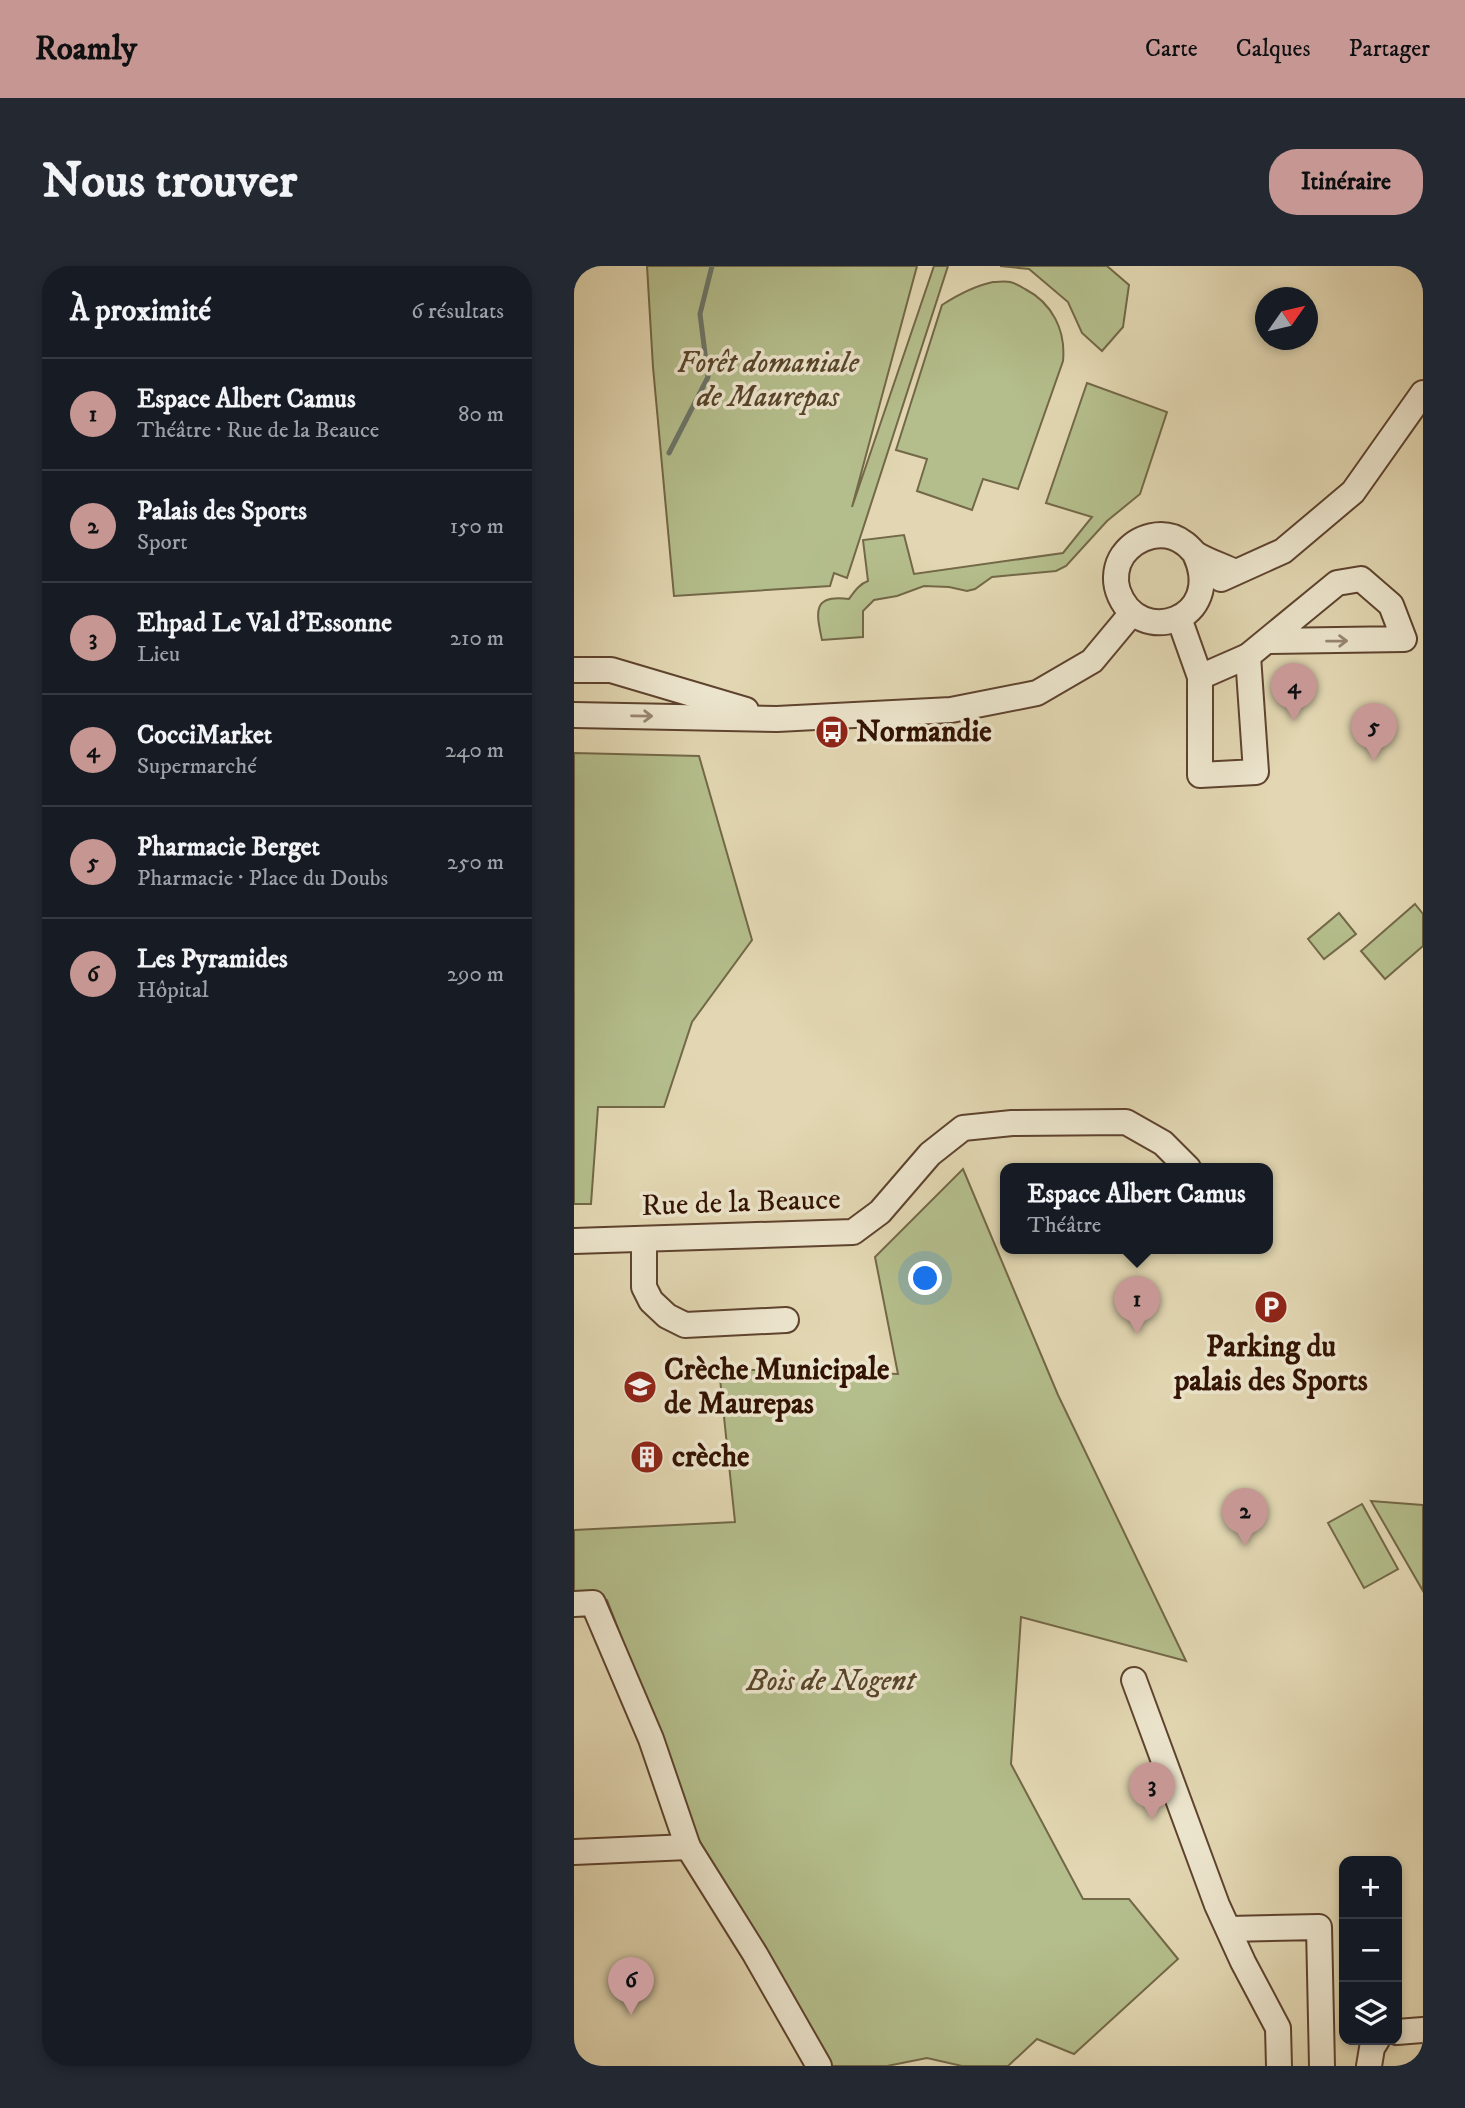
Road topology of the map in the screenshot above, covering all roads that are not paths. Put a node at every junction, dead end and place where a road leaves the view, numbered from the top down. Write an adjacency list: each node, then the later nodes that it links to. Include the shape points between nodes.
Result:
1 (1423, 393): 3 (street, via 1353,492 1283,551)
2 (1195, 554): 3 (street); 4 (street, via 1202,567); 5 (street, via 1185,543 1156,535 1129,547 1116,573 1122,602)
3 (1235, 572): 4 (street)
4 (1201, 589): 6 (street, via 1191,609)
5 (1132, 613): 6 (street, via 1155,622); 12 (street, via 1092,661 1037,693 951,710)
6 (1179, 618): 10 (street)
7 (1269, 641): 7 (street, one-way to 7, via 1336,642 1405,639 1391,605 1362,579 1337,583); 8 (street)
8 (1248, 656): 10 (street); 10 (street, via 1256,772 1199,775)
9 (574, 670): 12 (street, via 611,670)
10 (1200, 677)
11 (574, 715): 12 (street, one-way to 12)
12 (776, 719)
13 (1183, 1163): 14 (street, Rue de la Beauce, via 1163,1143 1126,1122 963,1128 930,1154 880,1212 853,1232)
14 (644, 1239): 15 (street, Rue de la Beauce); 16 (street, via 644,1287 667,1316 685,1325)
15 (574, 1241)
16 (786, 1320)
17 (574, 1604): 19 (street, via 593,1604 651,1739)
18 (1134, 1680): 21 (street)
19 (688, 1847): 20 (street); 25 (street)
20 (574, 1852)
21 (1229, 1929): 26 (street, via 1278,2028); 27 (street, via 1319,1927)
22 (1423, 2030): 23 (street)
23 (1402, 2032)
24 (1374, 2045): 28 (street)
25 (819, 2066)
26 (1279, 2066)
27 (1322, 2066)
28 (1369, 2066)

